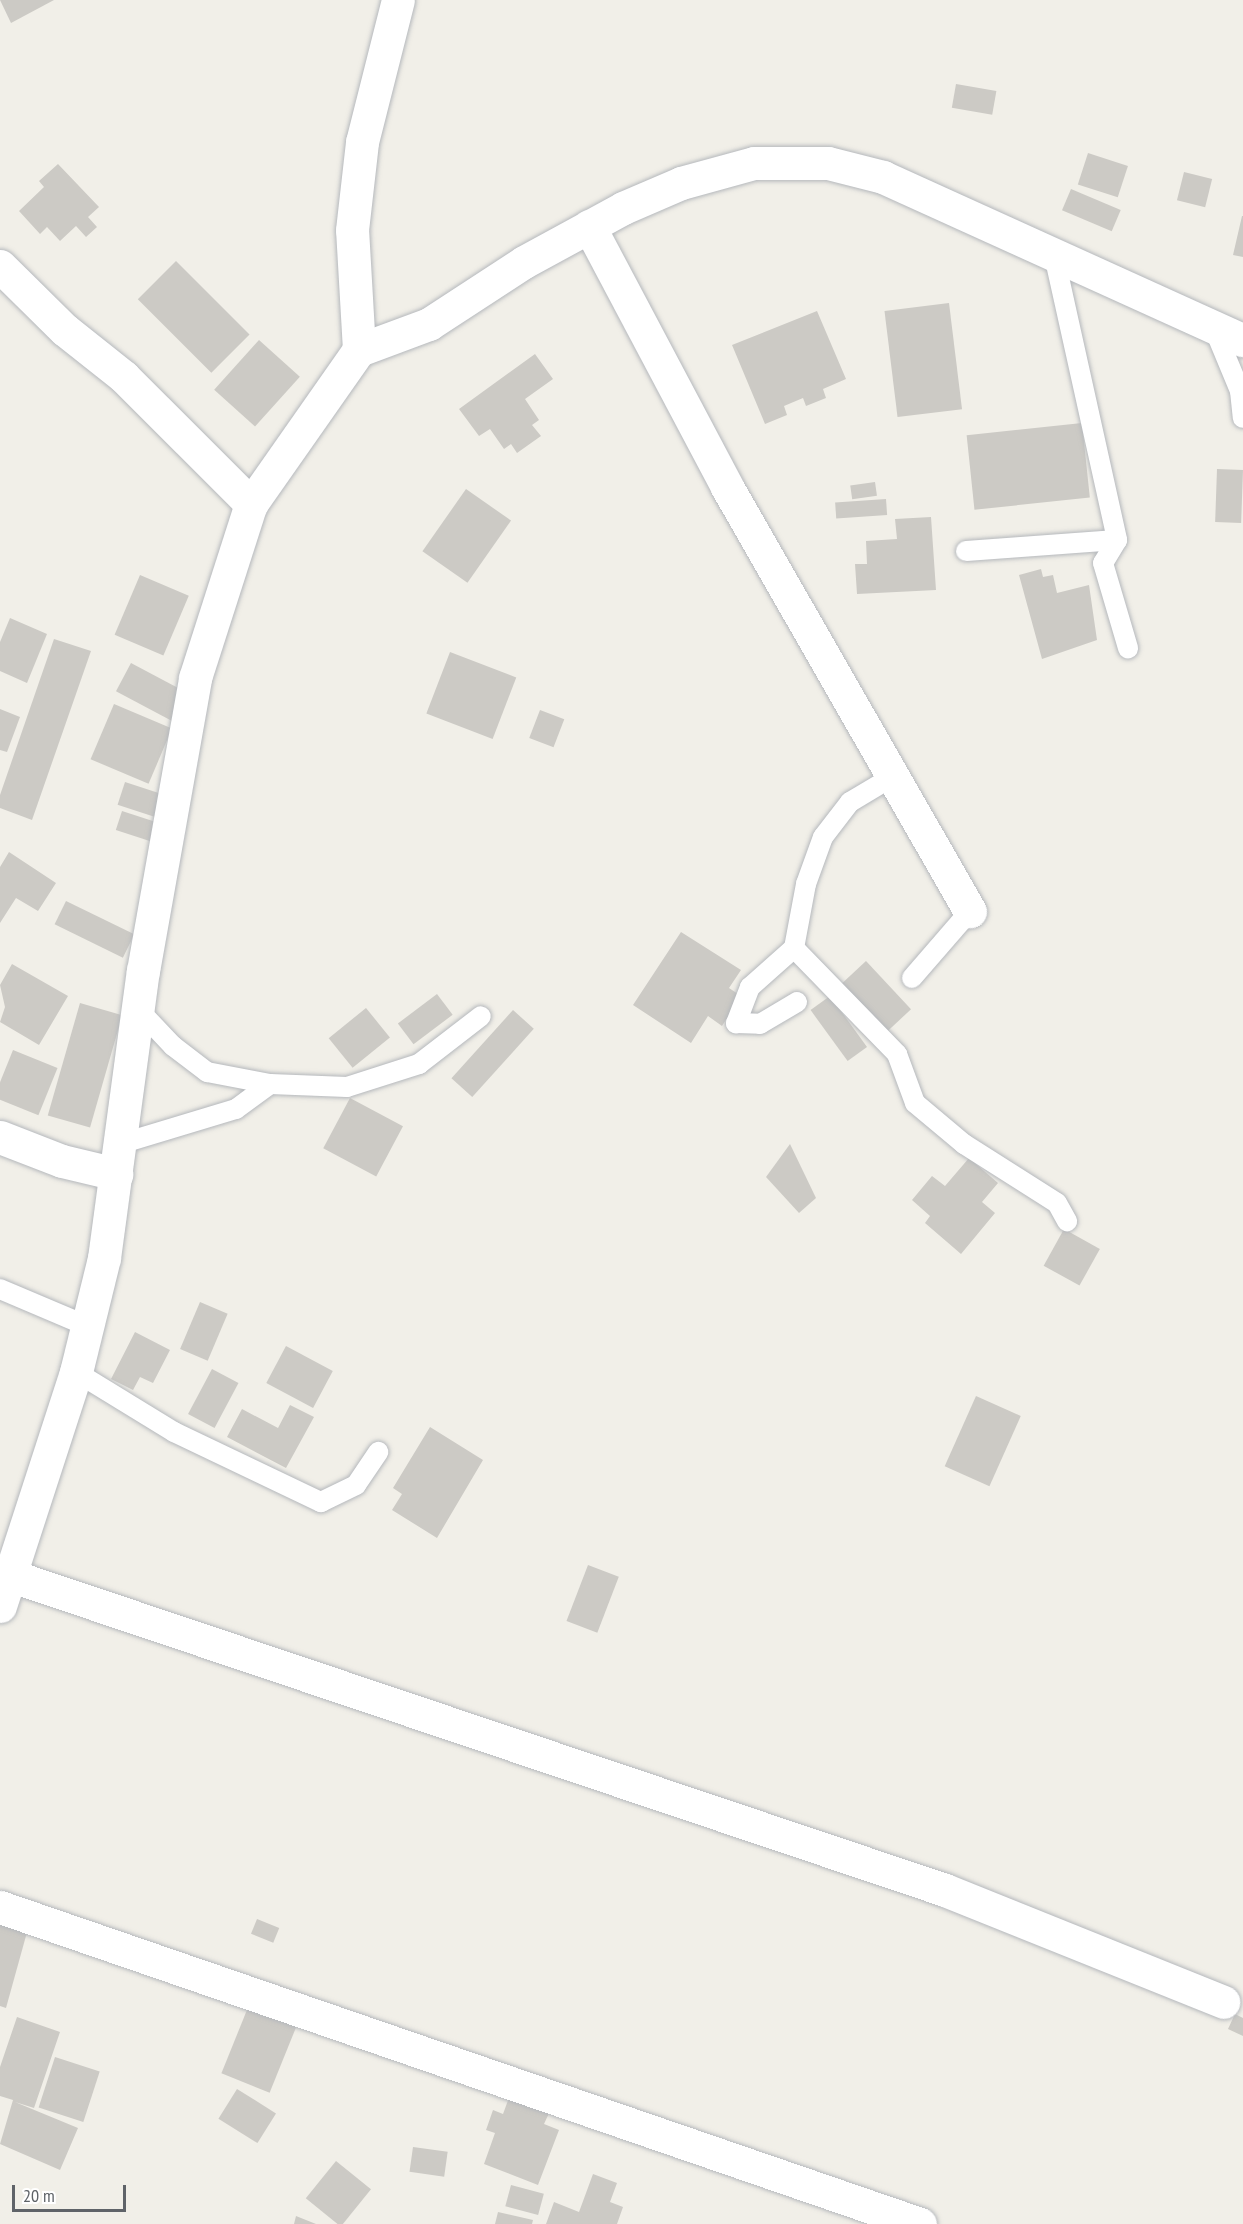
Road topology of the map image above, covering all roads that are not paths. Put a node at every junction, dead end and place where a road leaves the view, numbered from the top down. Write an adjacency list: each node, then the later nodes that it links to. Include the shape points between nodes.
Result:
1 (398, 0): 7 (street, via 362,142 353,219)
2 (589, 226): 3 (street, via 681,183 754,163 828,163 883,177); 7 (street, via 429,324); 13 (street, via 727,487)
3 (1054, 255): 5 (street); 10 (lane)
4 (0, 266): 9 (street, via 65,330 124,377)
5 (1212, 326): 6 (street); 8 (lane, via 1240,391)
6 (1243, 340)
7 (360, 350): 9 (street)
8 (1243, 418)
9 (251, 504): 18 (street, via 195,678)
10 (1117, 540): 11 (lane); 12 (lane, via 1103,563)
11 (966, 551)
12 (1128, 648)
13 (892, 777): 14 (street); 15 (lane, via 850,802 823,837 806,884)
14 (970, 912): 16 (lane)
15 (794, 948): 17 (lane, via 750,987 736,1023 760,1024); 23 (lane, via 897,1054 915,1103 964,1144 1057,1203)
16 (912, 978)
17 (796, 1002)
18 (138, 1009): 20 (lane, via 173,1046 207,1071); 22 (street)
19 (481, 1016): 20 (lane, via 419,1064 347,1087)
20 (270, 1084): 22 (lane, via 236,1109)
21 (0, 1137): 22 (street, via 62,1161)
22 (118, 1159): 25 (street)
23 (1067, 1221)
24 (0, 1289): 25 (lane)
25 (87, 1326): 26 (street)
26 (76, 1372): 27 (lane, via 174,1432 321,1502 356,1485); 28 (street)
27 (378, 1452)
28 (12, 1576): 29 (street); 31 (street, via 900,1875)
29 (0, 1606)
30 (0, 1907): 32 (street)
31 (1223, 2002)
32 (920, 2224)

